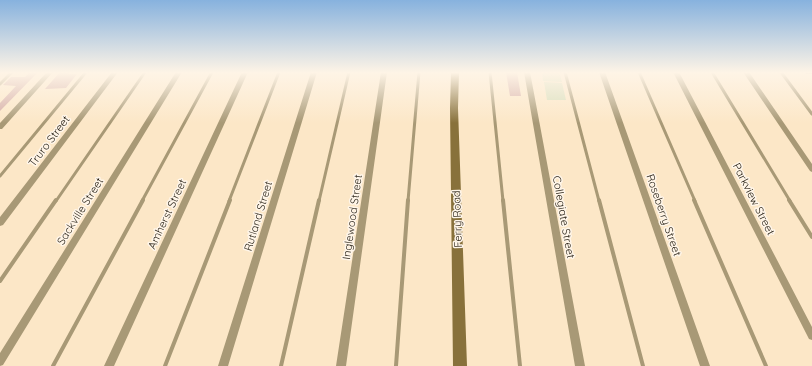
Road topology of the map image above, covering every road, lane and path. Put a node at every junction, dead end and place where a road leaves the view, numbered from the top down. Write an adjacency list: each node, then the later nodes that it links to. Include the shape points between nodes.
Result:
1 (34, 89): 24 (street)
2 (72, 89): 26 (lane)
3 (102, 89): 27 (street, Truro Street)
4 (133, 89): 29 (lane)
5 (168, 89): 31 (street, Sackville Street)
6 (203, 89): 32 (lane)
7 (237, 89): 33 (street, Amherst Street)
8 (272, 89): 34 (lane)
9 (309, 89): 35 (street, Rutland Street)
10 (345, 89): 36 (lane)
11 (382, 89): 37 (street, Inglewood Street)
12 (417, 89): 38 (lane, via 402,260)
13 (455, 89): 39 (main road, Ferry Road)
14 (492, 89): 40 (lane)
15 (530, 89): 41 (street, Collegiate Street)
16 (570, 89): 42 (lane)
17 (608, 89): 43 (street, Roseberry Street)
18 (646, 89): 44 (lane)
19 (685, 89): 30 (street, Parkview Street)
20 (722, 89): 28 (lane)
21 (758, 89): 25 (street)
22 (793, 89): 23 (lane)
23 (812, 114)
24 (0, 127)
25 (812, 169)
26 (0, 176)
27 (0, 223)
28 (812, 237)
29 (0, 281)
30 (812, 336)
31 (0, 362)
32 (53, 366)
33 (109, 366)
34 (165, 366)
35 (223, 366)
36 (282, 366)
37 (341, 366)
38 (396, 366)
39 (460, 366)
40 (520, 366)
41 (580, 366)
42 (643, 366)
43 (705, 366)
44 (766, 366)

